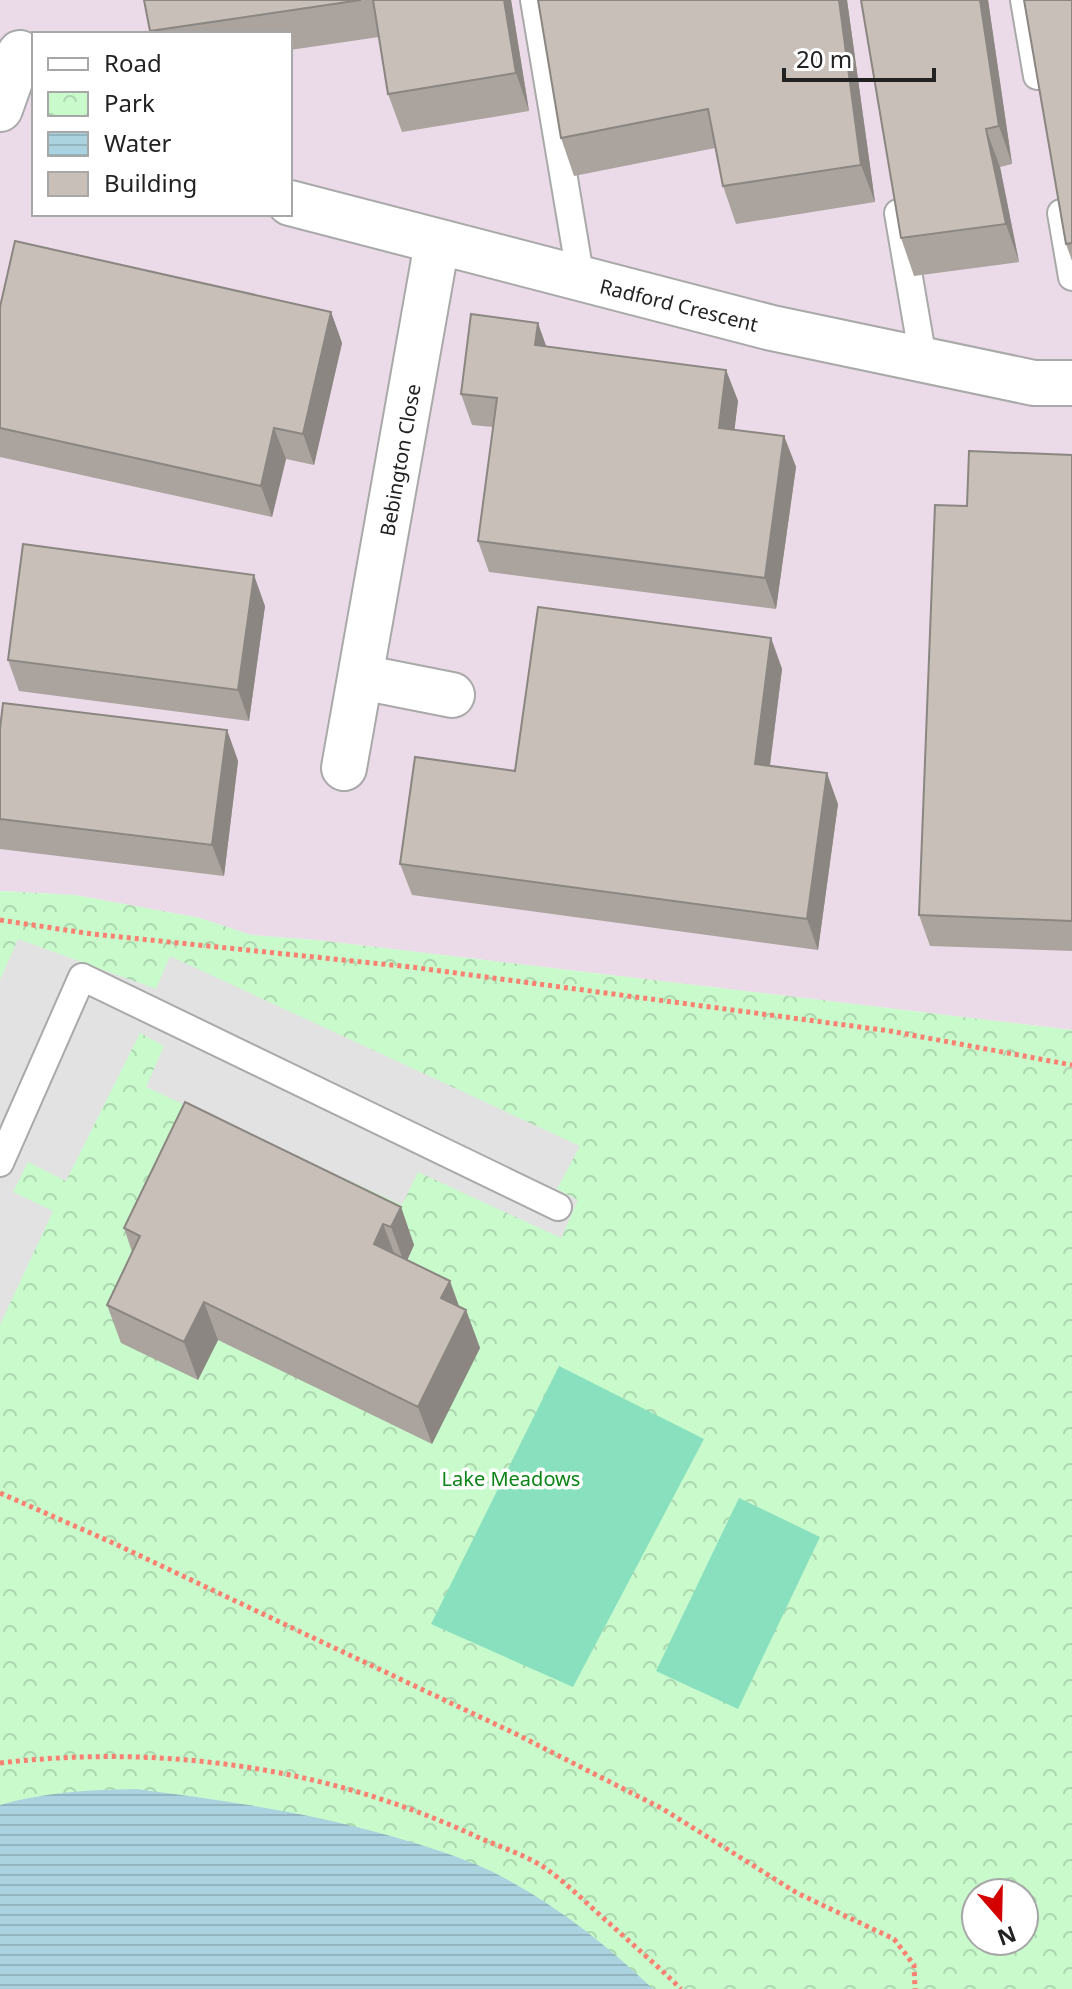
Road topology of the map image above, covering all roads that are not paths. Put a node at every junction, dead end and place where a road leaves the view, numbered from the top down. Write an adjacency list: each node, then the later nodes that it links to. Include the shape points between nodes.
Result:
1 (534, 0): 11 (lane)
2 (1024, 0): 4 (lane)
3 (18, 49): 5 (street)
4 (1043, 108)
5 (0, 109)
6 (1056, 184): 10 (lane)
7 (894, 188): 12 (lane)
8 (292, 204): 9 (street, Radford Crescent)
9 (437, 243): 11 (street, Radford Crescent); 14 (street, Bebington Close)
10 (1072, 277)
11 (581, 280): 12 (street, Radford Crescent)
12 (923, 359): 13 (street, Radford Crescent, via 1034,383)
13 (1072, 383)
14 (361, 677): 15 (street); 16 (street, Bebington Close)
15 (452, 695)
16 (344, 768)
17 (2, 1154): 18 (lane, via 82,977)
18 (558, 1207)

